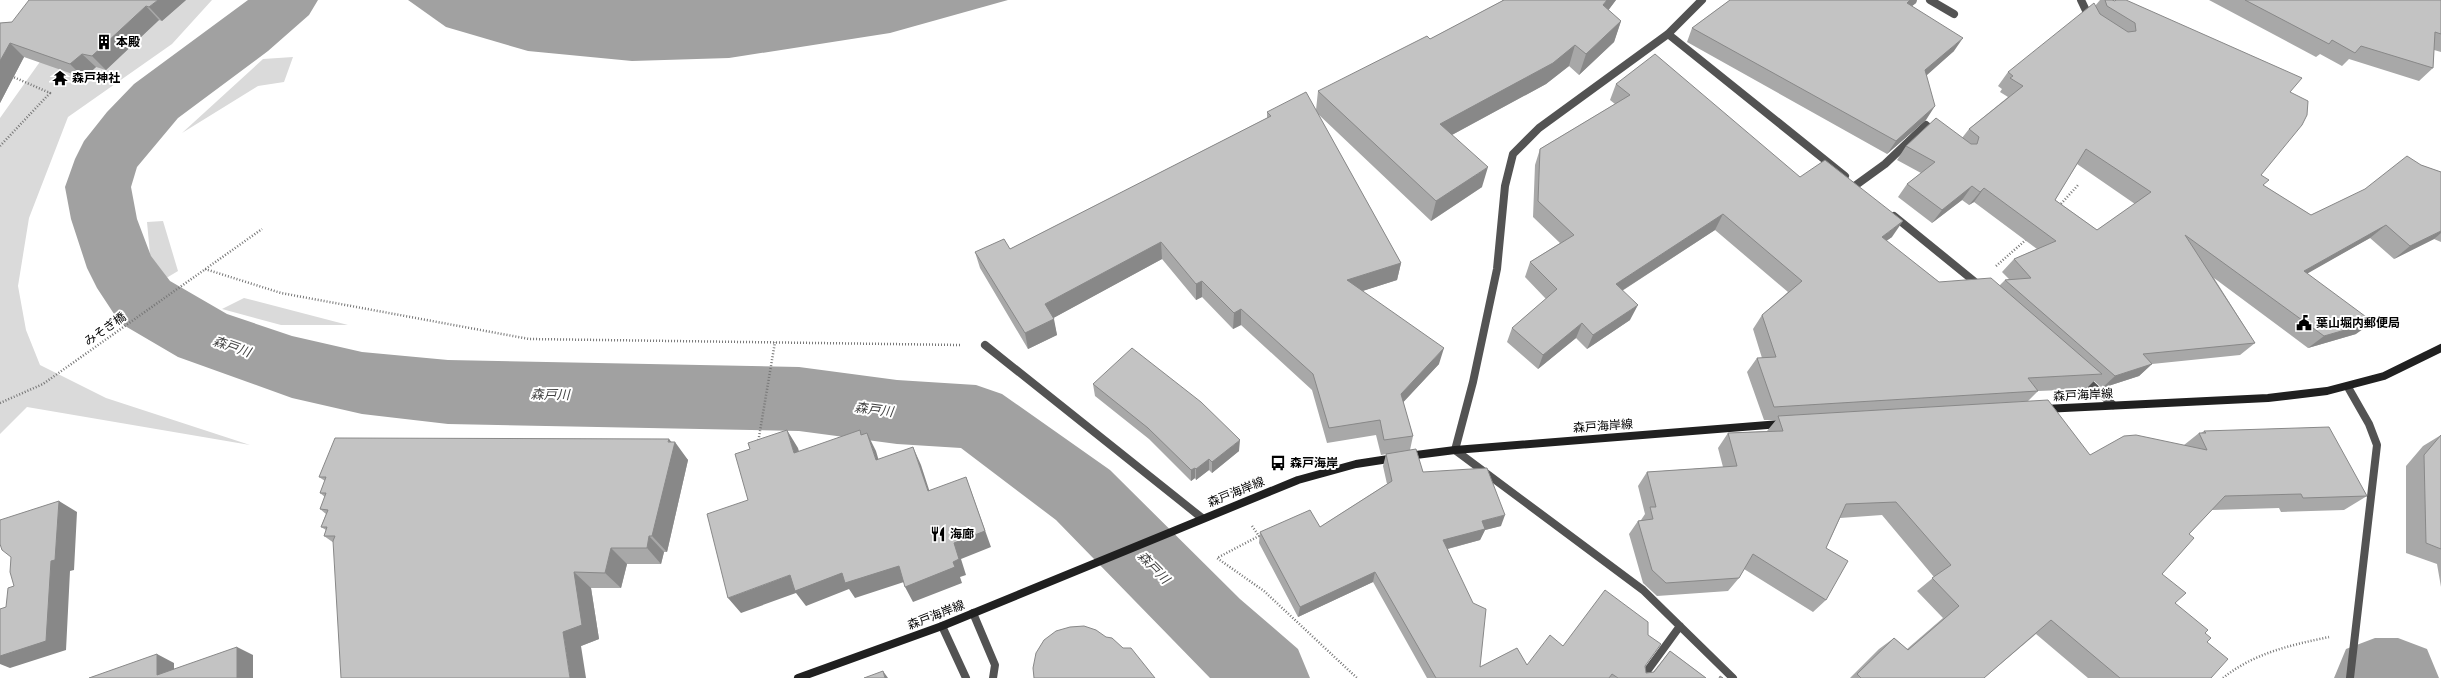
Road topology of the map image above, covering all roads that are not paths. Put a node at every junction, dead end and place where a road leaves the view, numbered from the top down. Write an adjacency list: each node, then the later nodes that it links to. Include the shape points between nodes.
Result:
1 (1702, 0): 6 (street)
2 (1930, 0): 4 (street)
3 (2081, 0): 5 (street)
4 (1954, 14)
5 (2092, 24)
6 (1668, 34): 7 (street, via 1860,188 1926,125); 17 (street, via 1539,128 1513,154 1505,186 1497,269 1473,382)
7 (1945, 139)
8 (1886, 210): 9 (street)
9 (1987, 293)
10 (985, 345): 18 (street)
11 (2441, 348): 13 (main road, 森戸海岸線, via 2391,376)
12 (2074, 368): 14 (street)
13 (2349, 388): 14 (main road, 森戸海岸線, via 2301,396); 27 (street, via 2369,424 2377,445)
14 (2113, 406): 15 (main road, 森戸海岸線)
15 (2035, 410)
16 (1792, 424): 17 (main road, 森戸海岸線)
17 (1455, 450): 18 (main road, 森戸海岸線, via 1356,464 1298,480); 21 (street, via 1643,590)
18 (1202, 518): 19 (main road, 森戸海岸線)
19 (973, 613): 20 (main road, 森戸海岸線); 24 (street, via 995,665)
20 (942, 626): 22 (main road, 森戸海岸線); 23 (street)
21 (1680, 626): 25 (street); 26 (street)
22 (798, 678)
23 (966, 678)
24 (993, 678)
25 (1642, 678)
26 (1733, 678)
27 (2350, 678)

